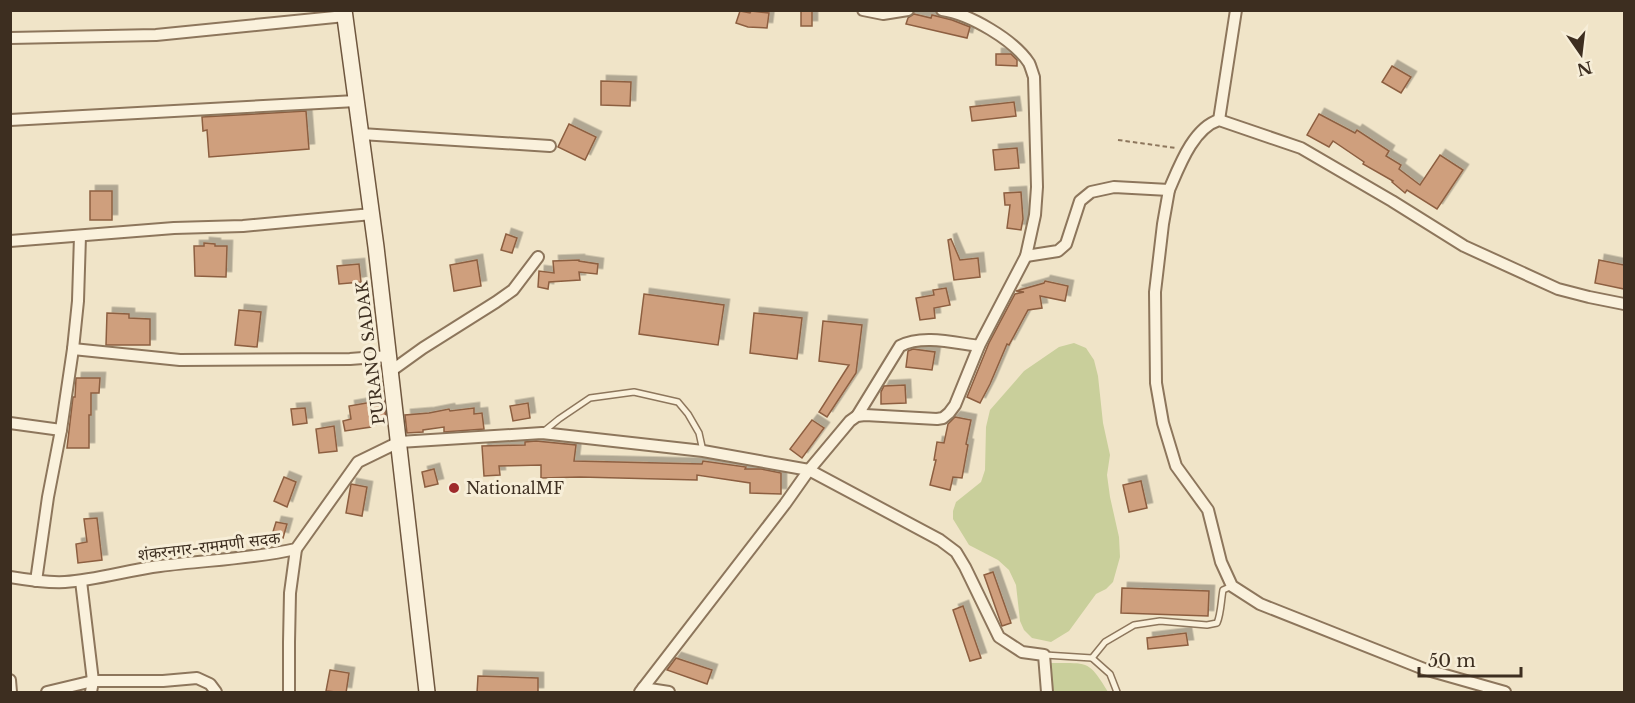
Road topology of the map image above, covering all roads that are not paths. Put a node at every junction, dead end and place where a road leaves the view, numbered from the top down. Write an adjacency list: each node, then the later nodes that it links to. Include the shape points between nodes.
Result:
1 (863, 10): 2 (street, via 883,14)
2 (908, 10)
3 (942, 10): 16 (street, via 988,27 1014,47 1034,76 1035,215)
4 (1236, 10): 9 (street)
5 (344, 13): 6 (street, via 156,35); 7 (main road, PURANO SADAK)
6 (10, 38)
7 (356, 101): 8 (street); 10 (main road, PURANO SADAK)
8 (10, 120)
9 (1219, 120): 12 (street, via 1203,128); 18 (street, via 1302,148 1464,246 1558,289)
10 (361, 135): 11 (street); 13 (main road, PURANO SADAK)
11 (550, 146)
12 (1169, 190): 16 (street, via 1114,187 1091,192 1080,201 1066,244 1058,251); 33 (street, via 1155,291 1156,383 1176,466 1208,510 1221,562)
13 (372, 214): 14 (street); 21 (main road, PURANO SADAK)
14 (80, 236): 15 (street); 20 (street)
15 (10, 241)
16 (1026, 256): 19 (street)
17 (538, 257): 21 (street, via 513,290 423,348)
18 (1624, 304)
19 (979, 346): 22 (street, via 908,341 900,346); 22 (street, via 955,405 943,418)
20 (73, 349): 21 (street, via 180,360 350,359); 24 (street)
21 (390, 364): 26 (main road, PURANO SADAK)
22 (858, 416): 28 (street)
23 (10, 423): 24 (street)
24 (61, 430): 32 (street)
25 (542, 433): 26 (street); 27 (street); 27 (lane, via 590,398 634,392 678,402 699,433)
26 (399, 442): 29 (street, शंकरनगर-राममणी सदक, via 358,462); 44 (main road, PURANO SADAK)
27 (703, 451): 28 (street)
28 (809, 470): 34 (street, via 956,552 999,637 1022,652); 38 (street)
29 (296, 549): 31 (street, शंकरनगर-राममणी सदक); 43 (street)
30 (10, 577): 32 (street, शंकरनगर-राममणी सदक)
31 (81, 580): 32 (street, शंकरनगर-राममणी सदक); 37 (street)
32 (36, 581)
33 (1232, 586): 35 (lane, via 1223,590 1217,623 1160,621 1134,625 1105,642); 48 (street, via 1260,604 1424,669)
34 (1044, 655): 35 (lane); 46 (street)
35 (1092, 658): 47 (lane, via 1110,674)
36 (10, 680): 39 (street)
37 (93, 681): 40 (street); 41 (street); 42 (street, via 197,678 210,684)
38 (642, 690): 45 (street)
39 (11, 693)
40 (46, 693)
41 (91, 693)
42 (216, 693)
43 (289, 693)
44 (427, 693)
45 (669, 693)
46 (1047, 693)
47 (1117, 693)
48 (1505, 693)

